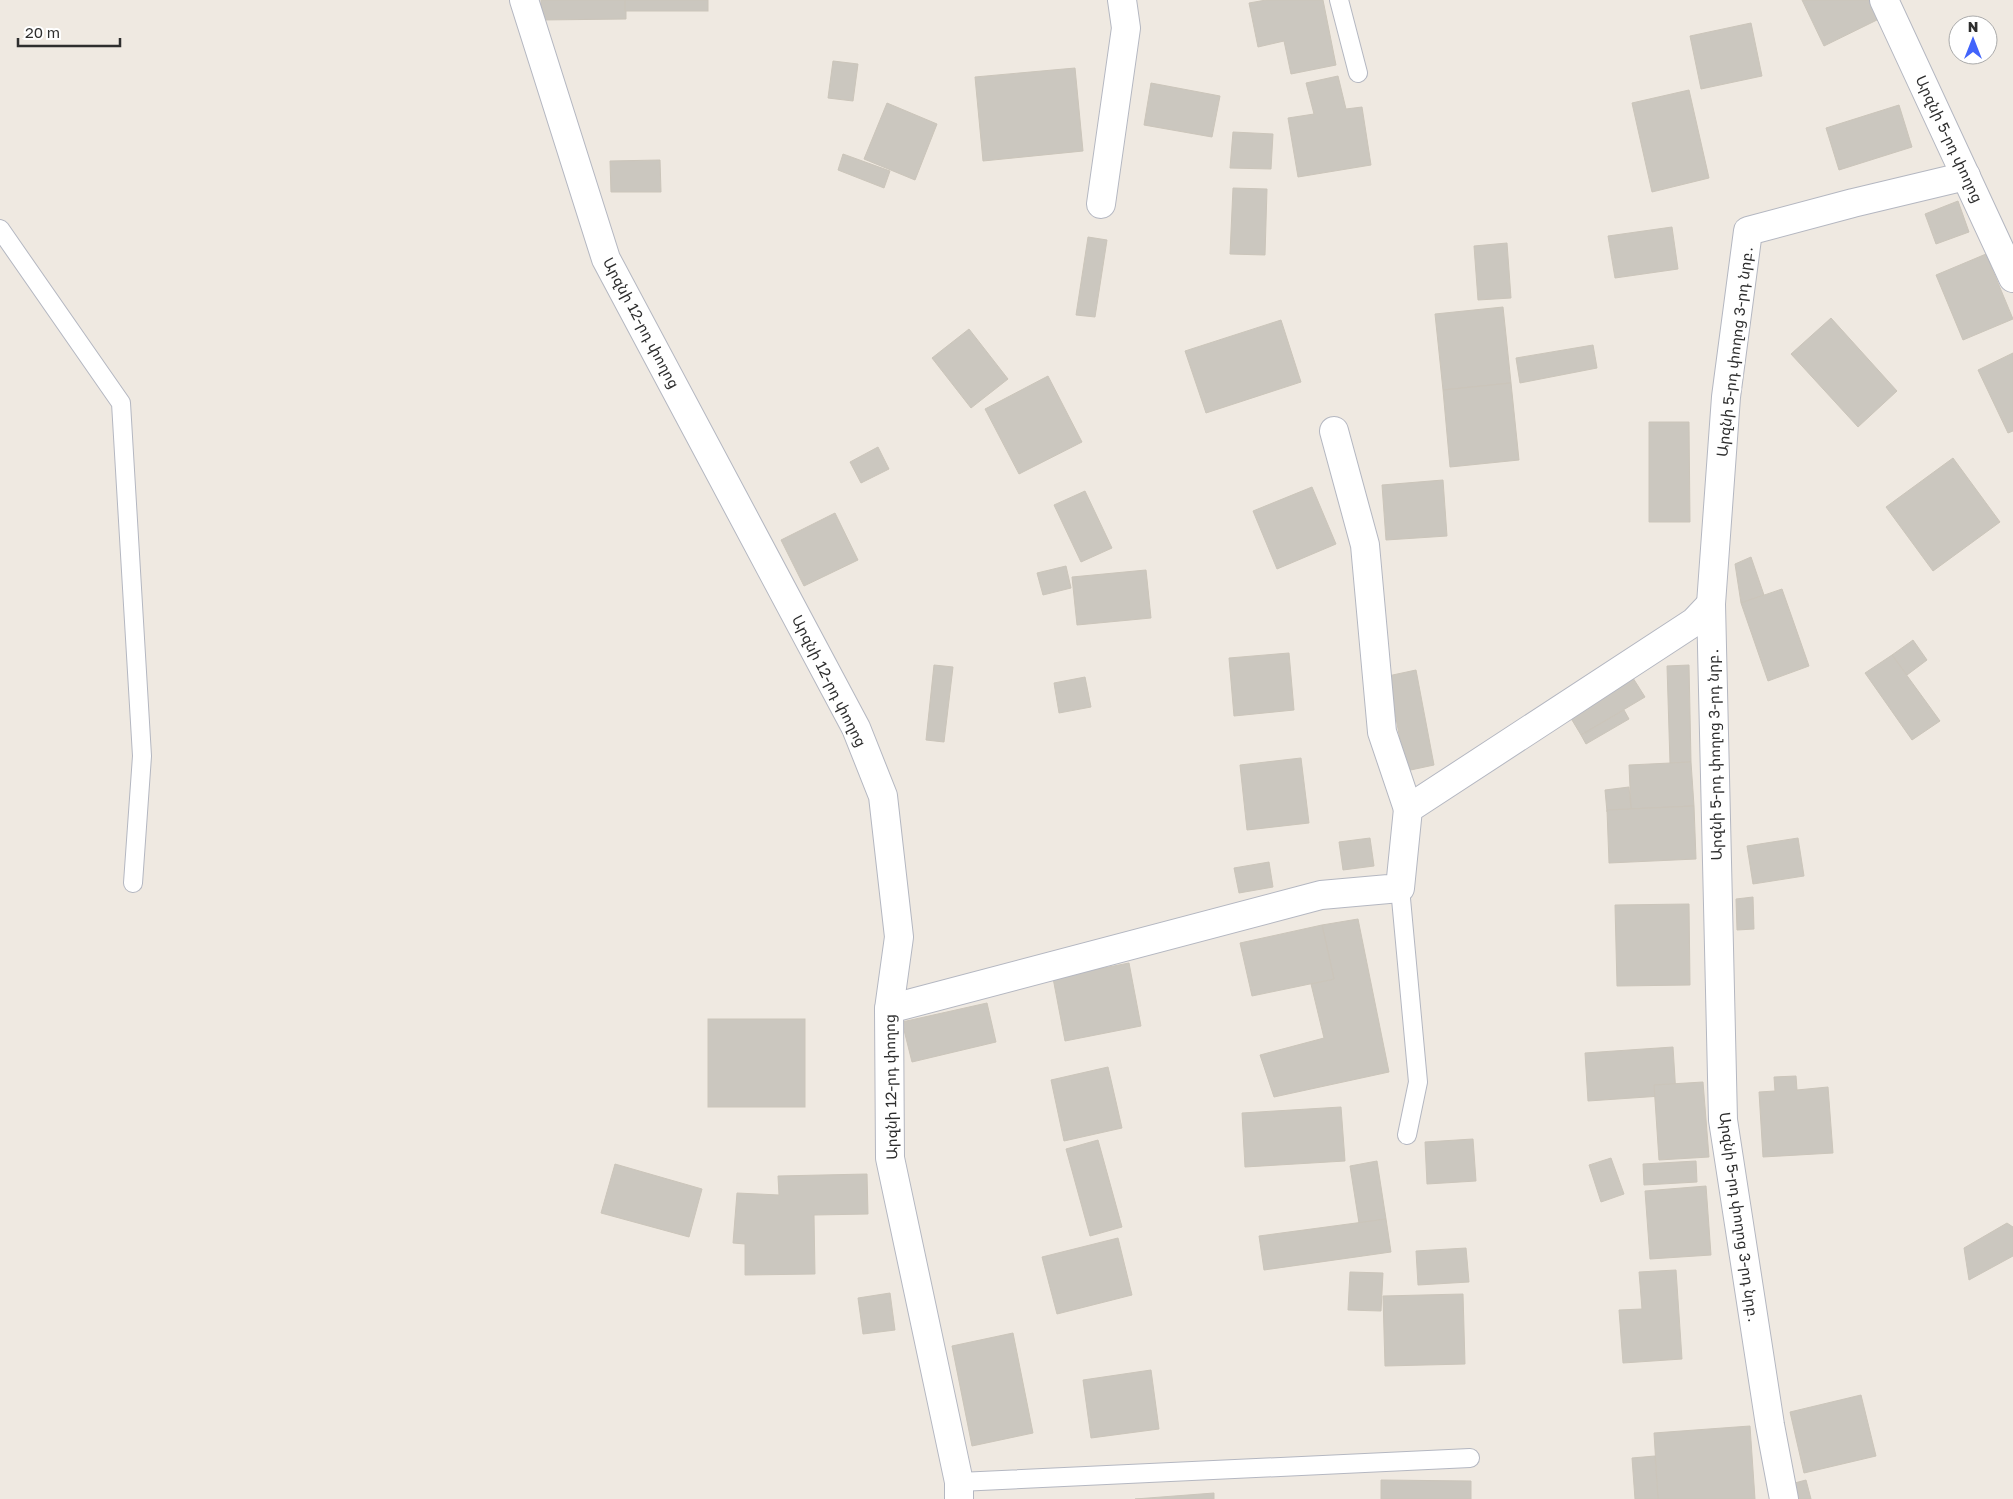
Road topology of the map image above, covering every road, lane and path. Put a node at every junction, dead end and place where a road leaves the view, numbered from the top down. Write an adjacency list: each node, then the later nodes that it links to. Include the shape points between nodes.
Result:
1 (524, 0): 15 (street, Արզնի 12-րդ փողոց, via 606,259 856,728 883,796 899,937)
2 (1122, 0): 7 (street, via 1126,28)
3 (1339, 0): 5 (lane)
4 (1884, 0): 6 (street, Արզնի 5-րդ փողոց)
5 (1358, 73)
6 (1966, 176): 9 (street, Արզնի 5-րդ փողոց); 11 (street, Արզնի 5-րդ փողոց 3-րդ նրբ․, via 1748,231 1726,397)
7 (1102, 204)
8 (0, 229): 13 (lane, via 121,403 142,756)
9 (2013, 278)
10 (1334, 431): 12 (street, via 1365,545 1382,732)
11 (1711, 604): 12 (street, via 1694,622); 19 (street, Արզնի 5-րդ փողոց 3-րդ նրբ․, via 1723,1120)
12 (1408, 809): 14 (street)
13 (133, 883)
14 (1400, 888): 15 (street, via 1321,895); 16 (lane, via 1418,1082)
15 (889, 1009): 18 (street, Արզնի 12-րդ փողոց, via 890,1158)
16 (1407, 1135)
17 (1470, 1458): 18 (lane)
18 (959, 1490)
19 (1784, 1499)

